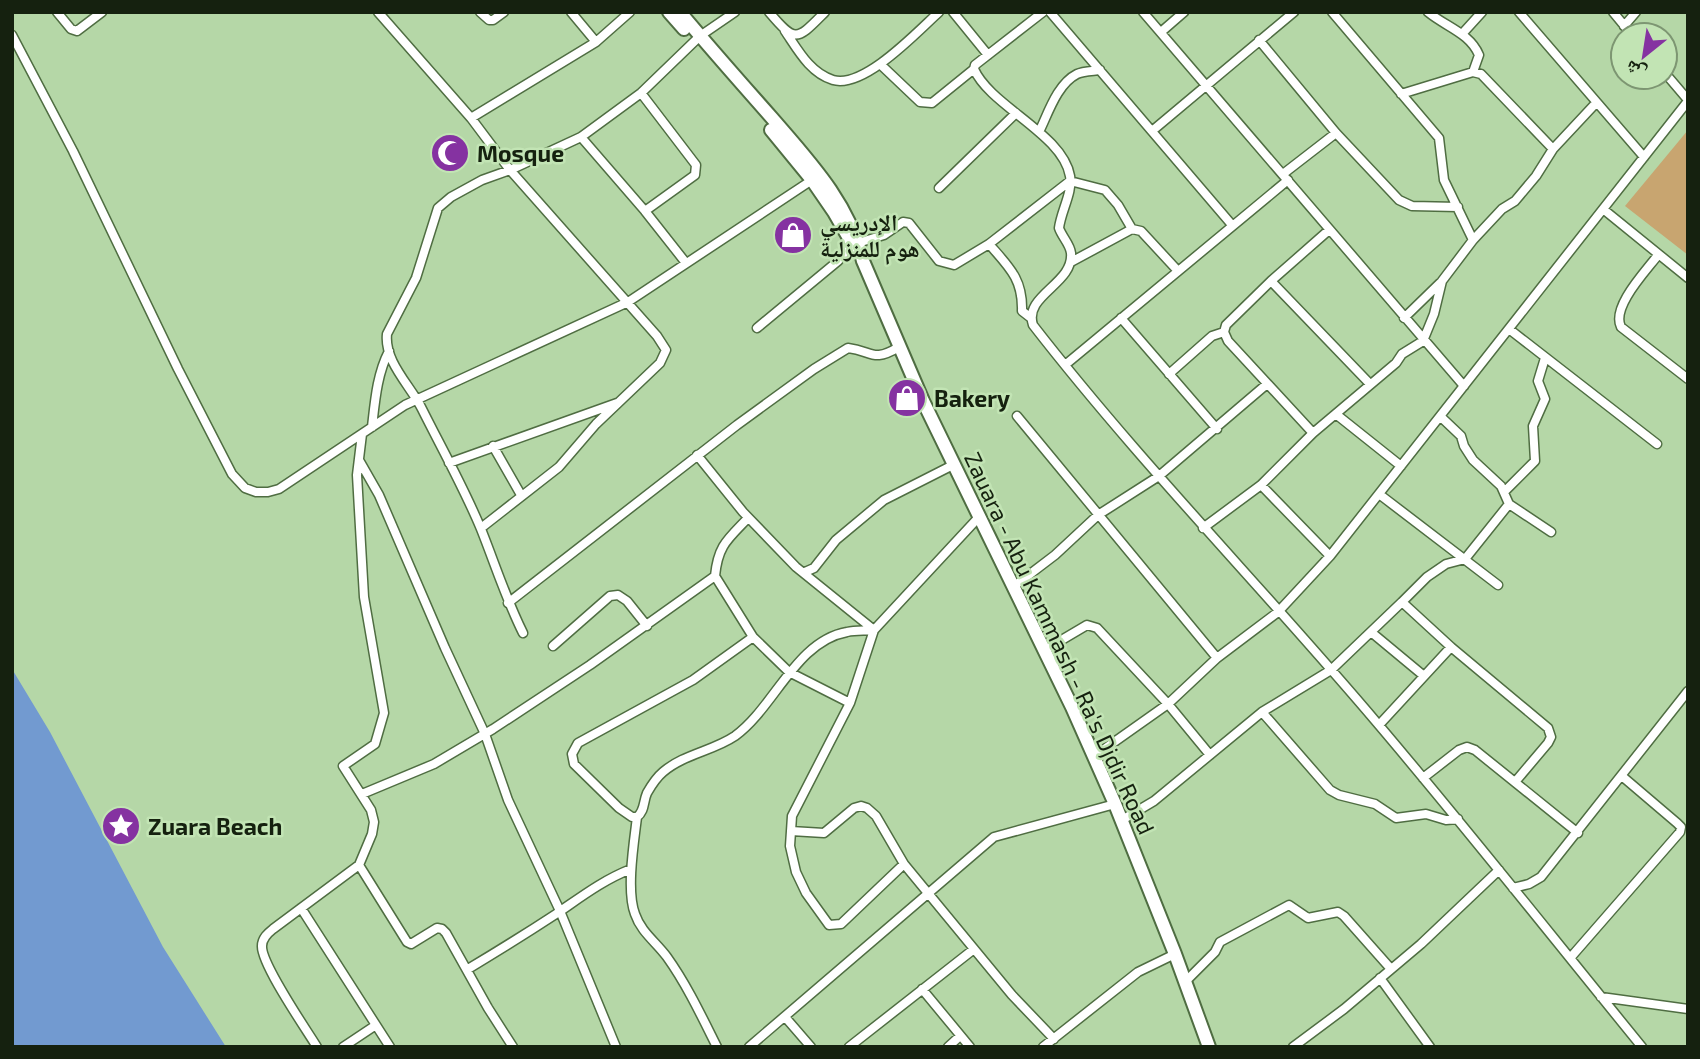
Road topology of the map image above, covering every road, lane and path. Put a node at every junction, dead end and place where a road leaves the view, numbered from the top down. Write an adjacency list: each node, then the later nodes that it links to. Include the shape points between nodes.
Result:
1 (57, 12): 2 (street, via 74,31)
2 (103, 12)
3 (379, 12): 42 (street)
4 (480, 12): 5 (street, via 489,20)
5 (504, 12)
6 (571, 12): 30 (street)
7 (630, 12): 30 (street)
8 (669, 12): 28 (main road)
9 (680, 12): 28 (main road)
10 (735, 12): 28 (street)
11 (769, 12): 24 (street)
12 (825, 12): 24 (street, via 800,35)
13 (939, 12): 32 (street)
14 (953, 12): 31 (street)
15 (1043, 12): 31 (street)
16 (1050, 12): 34 (street)
17 (1143, 12): 25 (street)
18 (1184, 12): 25 (street)
19 (1294, 12): 29 (street)
20 (1332, 12): 38 (street)
21 (1428, 12): 26 (street)
22 (1482, 12): 26 (street)
23 (1521, 13): 40 (street)
24 (785, 31): 32 (street, via 804,60 834,80 849,81)
25 (1161, 33): 36 (street)
26 (1462, 34): 35 (street, via 1479,55)
27 (12, 35): 96 (street, via 238,482 256,492 279,489)
28 (697, 39): 37 (street); 51 (main road); 55 (main road, via 816,169)
29 (1259, 40): 36 (street); 45 (street)
30 (596, 42): 42 (street)
31 (988, 55): 33 (street)
32 (880, 64): 33 (street, via 920,102 932,103)
33 (974, 69): 41 (street)
34 (1100, 70): 43 (street); 44 (street, via 1078,73 1066,83)
35 (1473, 72): 38 (street); 47 (street, via 1485,76)
36 (1206, 84): 43 (street); 50 (street)
37 (641, 93): 46 (street); 57 (street, via 696,165 695,175)
38 (1401, 94): 54 (street, via 1439,138 1444,180)
39 (1688, 101): 48 (street)
40 (1596, 103): 47 (street); 48 (street)
41 (1016, 113): 44 (street); 53 (street)
42 (471, 118): 49 (street)
43 (1152, 131): 58 (street)
44 (1039, 132): 52 (street, via 1065,162)
45 (1336, 133): 50 (street); 54 (street, via 1404,204)
46 (581, 137): 49 (street); 57 (street)
47 (1553, 149): 61 (street, via 1515,201)
48 (1644, 157): 56 (street)
49 (510, 170): 71 (street); 80 (street, via 482,180 438,208 416,278 387,334)
50 (1285, 177): 58 (street); 60 (street)
51 (812, 180): 55 (main road); 66 (street)
52 (1070, 181): 59 (street, via 1105,190); 63 (street); 65 (street, via 1059,228 1071,251)
53 (939, 188)
54 (1458, 207): 61 (street)
55 (838, 209): 62 (main road, Zauara - Abu Kammash - Ra's Djdir Road)
56 (1603, 209): 64 (street); 76 (street)
57 (645, 211): 66 (street)
58 (1233, 225): 67 (street)
59 (1132, 229): 65 (street); 67 (street, via 1141,231)
60 (1329, 230): 69 (street); 74 (street)
61 (1473, 240): 70 (street)
62 (855, 244): 63 (street, via 884,235 903,222 914,227 939,261 954,265); 75 (street); 79 (main road, Zauara - Abu Kammash - Ra's Djdir Road)
63 (989, 244): 72 (street, via 1016,275 1022,311)
64 (1658, 255): 68 (street); 84 (street, via 1620,306 1618,321)
65 (1071, 262): 72 (street, via 1063,278 1032,309)
66 (686, 263): 71 (street)
67 (1178, 271): 73 (street)
68 (1688, 278)
69 (1271, 281): 77 (street); 86 (street)
70 (1442, 281): 74 (street); 78 (street)
71 (628, 302): 88 (street); 89 (street, via 666,350 660,363)
72 (1031, 318): 82 (street)
73 (1121, 318): 82 (street); 83 (street)
74 (1404, 318): 78 (street)
75 (757, 328)
76 (1509, 329): 81 (street); 87 (street)
77 (1224, 332): 83 (street, via 1212,336); 85 (street)
78 (1423, 341): 86 (street); 87 (street)
79 (899, 347): 99 (street, via 874,356 848,348); 102 (main road, Zauara - Abu Kammash - Ra's Djdir Road)
80 (389, 351): 88 (street); 93 (street, via 383,361)
81 (1545, 358): 97 (street); 106 (street, via 1538,381 1545,399 1533,426 1535,461)
82 (1065, 365): 104 (street)
83 (1169, 374): 94 (street)
84 (1688, 379)
85 (1268, 384): 94 (street); 95 (street)
86 (1370, 384): 90 (street)
87 (1464, 386): 92 (street)
88 (418, 400): 93 (street); 101 (street)
89 (620, 402): 98 (street); 108 (street, via 559,467)
90 (1337, 415): 95 (street); 103 (street)
91 (1017, 416): 110 (street)
92 (1441, 417): 103 (street); 106 (street)
93 (372, 427): 96 (street)
94 (1217, 429): 104 (street)
95 (1313, 433): 105 (street)
96 (362, 434): 100 (street)
97 (1657, 444)
98 (493, 446): 101 (street); 108 (street)
99 (697, 455): 111 (street); 123 (street)
100 (359, 460): 142 (street, via 379,495); 148 (street, via 364,597 384,713 375,744 343,766)
101 (449, 463): 113 (street)
102 (953, 465): 112 (main road, Zauara - Abu Kammash - Ra's Djdir Road); 118 (street, via 884,500)
103 (1401, 466): 107 (street)
104 (1159, 477): 110 (street); 114 (street)
105 (1261, 485): 114 (street); 116 (street)
106 (1504, 492): 109 (street)
107 (1379, 494): 116 (street); 117 (street)
108 (521, 495): 113 (street)
109 (1509, 504): 115 (street); 117 (street)
110 (1098, 514): 121 (street); 133 (street)
111 (748, 518): 118 (street); 119 (street, via 723,543)
112 (978, 518): 121 (main road, Zauara - Abu Kammash - Ra's Djdir Road); 126 (street)
113 (481, 528): 123 (street)
114 (1203, 528): 124 (street)
115 (1551, 532)
116 (1330, 556): 124 (street)
117 (1465, 559): 120 (street); 122 (street, via 1446,564)
118 (805, 572): 126 (street)
119 (715, 576): 125 (street); 129 (street)
120 (1499, 585)
121 (1013, 587): 132 (main road, Zauara - Abu Kammash - Ra's Djdir Road)
122 (1402, 602): 127 (street); 131 (street)
123 (508, 603): 128 (street)
124 (1278, 612): 133 (street); 134 (street)
125 (647, 626): 130 (street, via 618,594); 142 (street)
126 (874, 630): 135 (street, via 845,632 823,642); 138 (street)
127 (1371, 632): 134 (street); 136 (street)
128 (523, 633)
129 (753, 637): 135 (street); 150 (street, via 693,680 578,743 573,764 619,808)
130 (554, 646)
131 (1451, 647): 136 (street); 147 (street, via 1548,728 1548,743)
132 (1043, 651): 139 (street, via 1091,625); 144 (main road, Zauara - Abu Kammash - Ra's Djdir Road)
133 (1217, 658): 139 (street)
134 (1331, 670): 140 (street); 141 (street)
135 (789, 672): 138 (street); 150 (street, via 763,710 735,736 662,772)
136 (1424, 676): 141 (street)
137 (1688, 691): 145 (street)
138 (850, 703): 153 (street, via 792,816)
139 (1168, 704): 143 (street); 144 (street)
140 (1262, 712): 143 (street); 151 (street, via 1339,795 1376,804 1396,818 1426,814)
141 (1379, 724): 146 (street)
142 (485, 734): 148 (street, via 434,764); 162 (street, via 508,800)
143 (1210, 755): 152 (street, via 1154,801)
144 (1093, 757): 149 (main road, Zauara - Abu Kammash - Ra's Djdir Road)
145 (1623, 777): 154 (street); 165 (street, via 1681,827 1680,832)
146 (1423, 778): 147 (street, via 1466,747); 151 (street)
147 (1515, 782): 154 (street)
148 (362, 794): 156 (street, via 374,822)
149 (1115, 804): 152 (main road, Zauara - Abu Kammash - Ra's Djdir Road); 160 (street, via 994,837)
150 (637, 817): 157 (street)
151 (1458, 819): 158 (street)
152 (1122, 820): 164 (main road, Zauara - Abu Kammash - Ra's Djdir Road)
153 (791, 831): 155 (street, via 824,833 861,806 876,816); 155 (street, via 796,872 829,925 841,924)
154 (1578, 833): 159 (street, via 1541,877)
155 (904, 864): 160 (street)
156 (359, 865): 161 (street); 167 (street, via 407,942 442,929)
157 (631, 869): 162 (street); 182 (street, via 634,912 667,957)
158 (1499, 870): 159 (street); 166 (street)
159 (1513, 888): 165 (street)
160 (928, 892): 163 (street); 173 (street)
161 (301, 908): 174 (street); 177 (street, via 265,936 261,946)
162 (560, 911): 167 (street); 181 (street)
163 (974, 949): 170 (street); 176 (street)
164 (1175, 954): 169 (main road, Zauara - Abu Kammash - Ra's Djdir Road); 176 (street, via 1138,972)
165 (1571, 957): 171 (street)
166 (1391, 969): 168 (street); 169 (street, via 1338,912 1308,918 1289,905 1220,942 1216,952)
167 (468, 970): 180 (street)
168 (1380, 978): 190 (street); 191 (street)
169 (1185, 982): 189 (main road, Zauara - Abu Kammash - Ra's Djdir Road)
170 (922, 989): 175 (street); 185 (street)
171 (1601, 997): 172 (street); 192 (street)
172 (1688, 1009)
173 (785, 1017): 183 (street); 184 (street)
174 (376, 1025): 178 (street); 179 (street)
175 (961, 1036): 186 (street); 187 (street)
176 (1054, 1039): 188 (street)
177 (317, 1047)
178 (343, 1047)
179 (390, 1047)
180 (513, 1047)
181 (615, 1047)
182 (717, 1047)
183 (749, 1047)
184 (811, 1047)
185 (849, 1047)
186 (948, 1047)
187 (970, 1047)
188 (1043, 1047)
189 (1209, 1047)
190 (1293, 1047)
191 (1430, 1047)
192 (1642, 1047)

